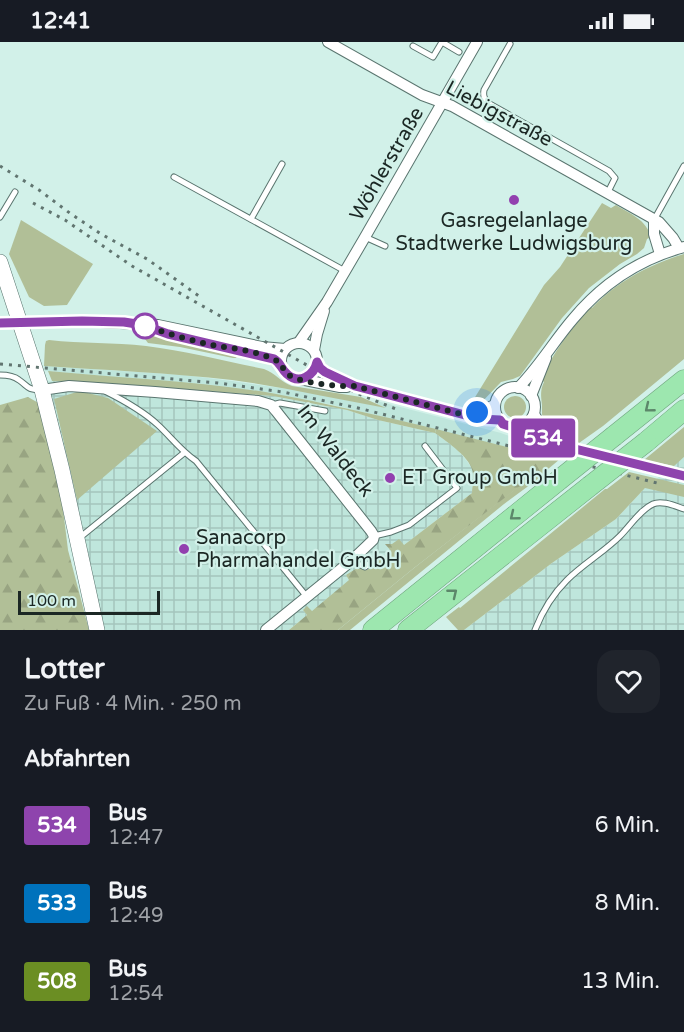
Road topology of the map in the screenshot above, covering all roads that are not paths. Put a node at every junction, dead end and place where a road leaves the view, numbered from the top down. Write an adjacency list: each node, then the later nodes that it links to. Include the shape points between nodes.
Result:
1 (328, 42): 7 (street, Liebigstraße, via 422,95)
2 (442, 42): 5 (lane, via 433,57); 6 (lane)
3 (477, 42): 7 (street, Wöhlerstraße)
4 (510, 44): 12 (lane, via 484,90 485,99 609,171 615,178)
5 (413, 46)
6 (459, 52)
7 (442, 102): 12 (street, Liebigstraße); 16 (street, Wöhlerstraße)
8 (282, 164): 14 (lane)
9 (684, 166): 15 (lane)
10 (174, 177): 14 (lane)
11 (15, 192): 13 (lane)
12 (607, 194): 15 (street, Liebigstraße)
13 (0, 217)
14 (251, 219): 21 (lane)
15 (654, 220): 18 (street, Liebigstraße, via 663,225); 19 (street)
16 (365, 237): 17 (lane); 21 (street, Wöhlerstraße)
17 (385, 246)
18 (681, 248): 19 (street)
19 (660, 254): 29 (street, via 632,268 595,295)
20 (0, 262): 24 (street)
21 (345, 271): 22 (street, Wöhlerstraße)
22 (327, 302): 26 (street, Wöhlerstraße); 28 (street, Wöhlerstraße)
23 (0, 322): 24 (street)
24 (19, 322): 25 (street); 35 (street)
25 (143, 325): 27 (street); 31 (street)
26 (299, 342): 27 (street); 28 (street)
27 (285, 349): 31 (street)
28 (314, 350): 30 (street)
29 (548, 352): 38 (street); 39 (street)
30 (317, 362): 33 (street, via 310,375); 36 (street, via 325,372)
31 (281, 363): 33 (street, via 285,373)
32 (0, 375): 35 (lane, via 19,379 33,390)
33 (300, 379): 36 (street)
34 (684, 380): 60 (highway, one-way to 60, bridge)
35 (40, 384): 37 (street, Im Waldeck); 54 (street)
36 (355, 386): 45 (street)
37 (99, 388): 40 (street, Im Waldeck); 50 (lane, via 151,419)
38 (518, 388): 39 (street); 41 (street, via 500,393)
39 (531, 396): 44 (street)
40 (271, 405): 43 (lane); 53 (street, Im Waldeck)
41 (495, 405): 45 (street); 46 (street)
42 (684, 410): 61 (highway, one-way to 42, bridge)
43 (325, 411)
44 (534, 414): 47 (street); 49 (street)
45 (465, 415): 46 (street)
46 (500, 420): 47 (street, via 512,427)
47 (522, 426): 49 (street)
48 (425, 446): 53 (lane, via 457,488 409,525)
49 (565, 447): 51 (street)
50 (184, 453): 54 (lane); 57 (lane, via 196,461)
51 (684, 476)
52 (684, 509): 62 (lane, via 665,503 647,508 567,580)
53 (374, 536): 56 (street)
54 (77, 540): 58 (street)
55 (376, 558): 56 (lane, via 365,567)
56 (351, 561): 57 (street)
57 (307, 597): 59 (street)
58 (98, 630)
59 (266, 630)
60 (373, 630)
61 (408, 630)
62 (535, 630)

